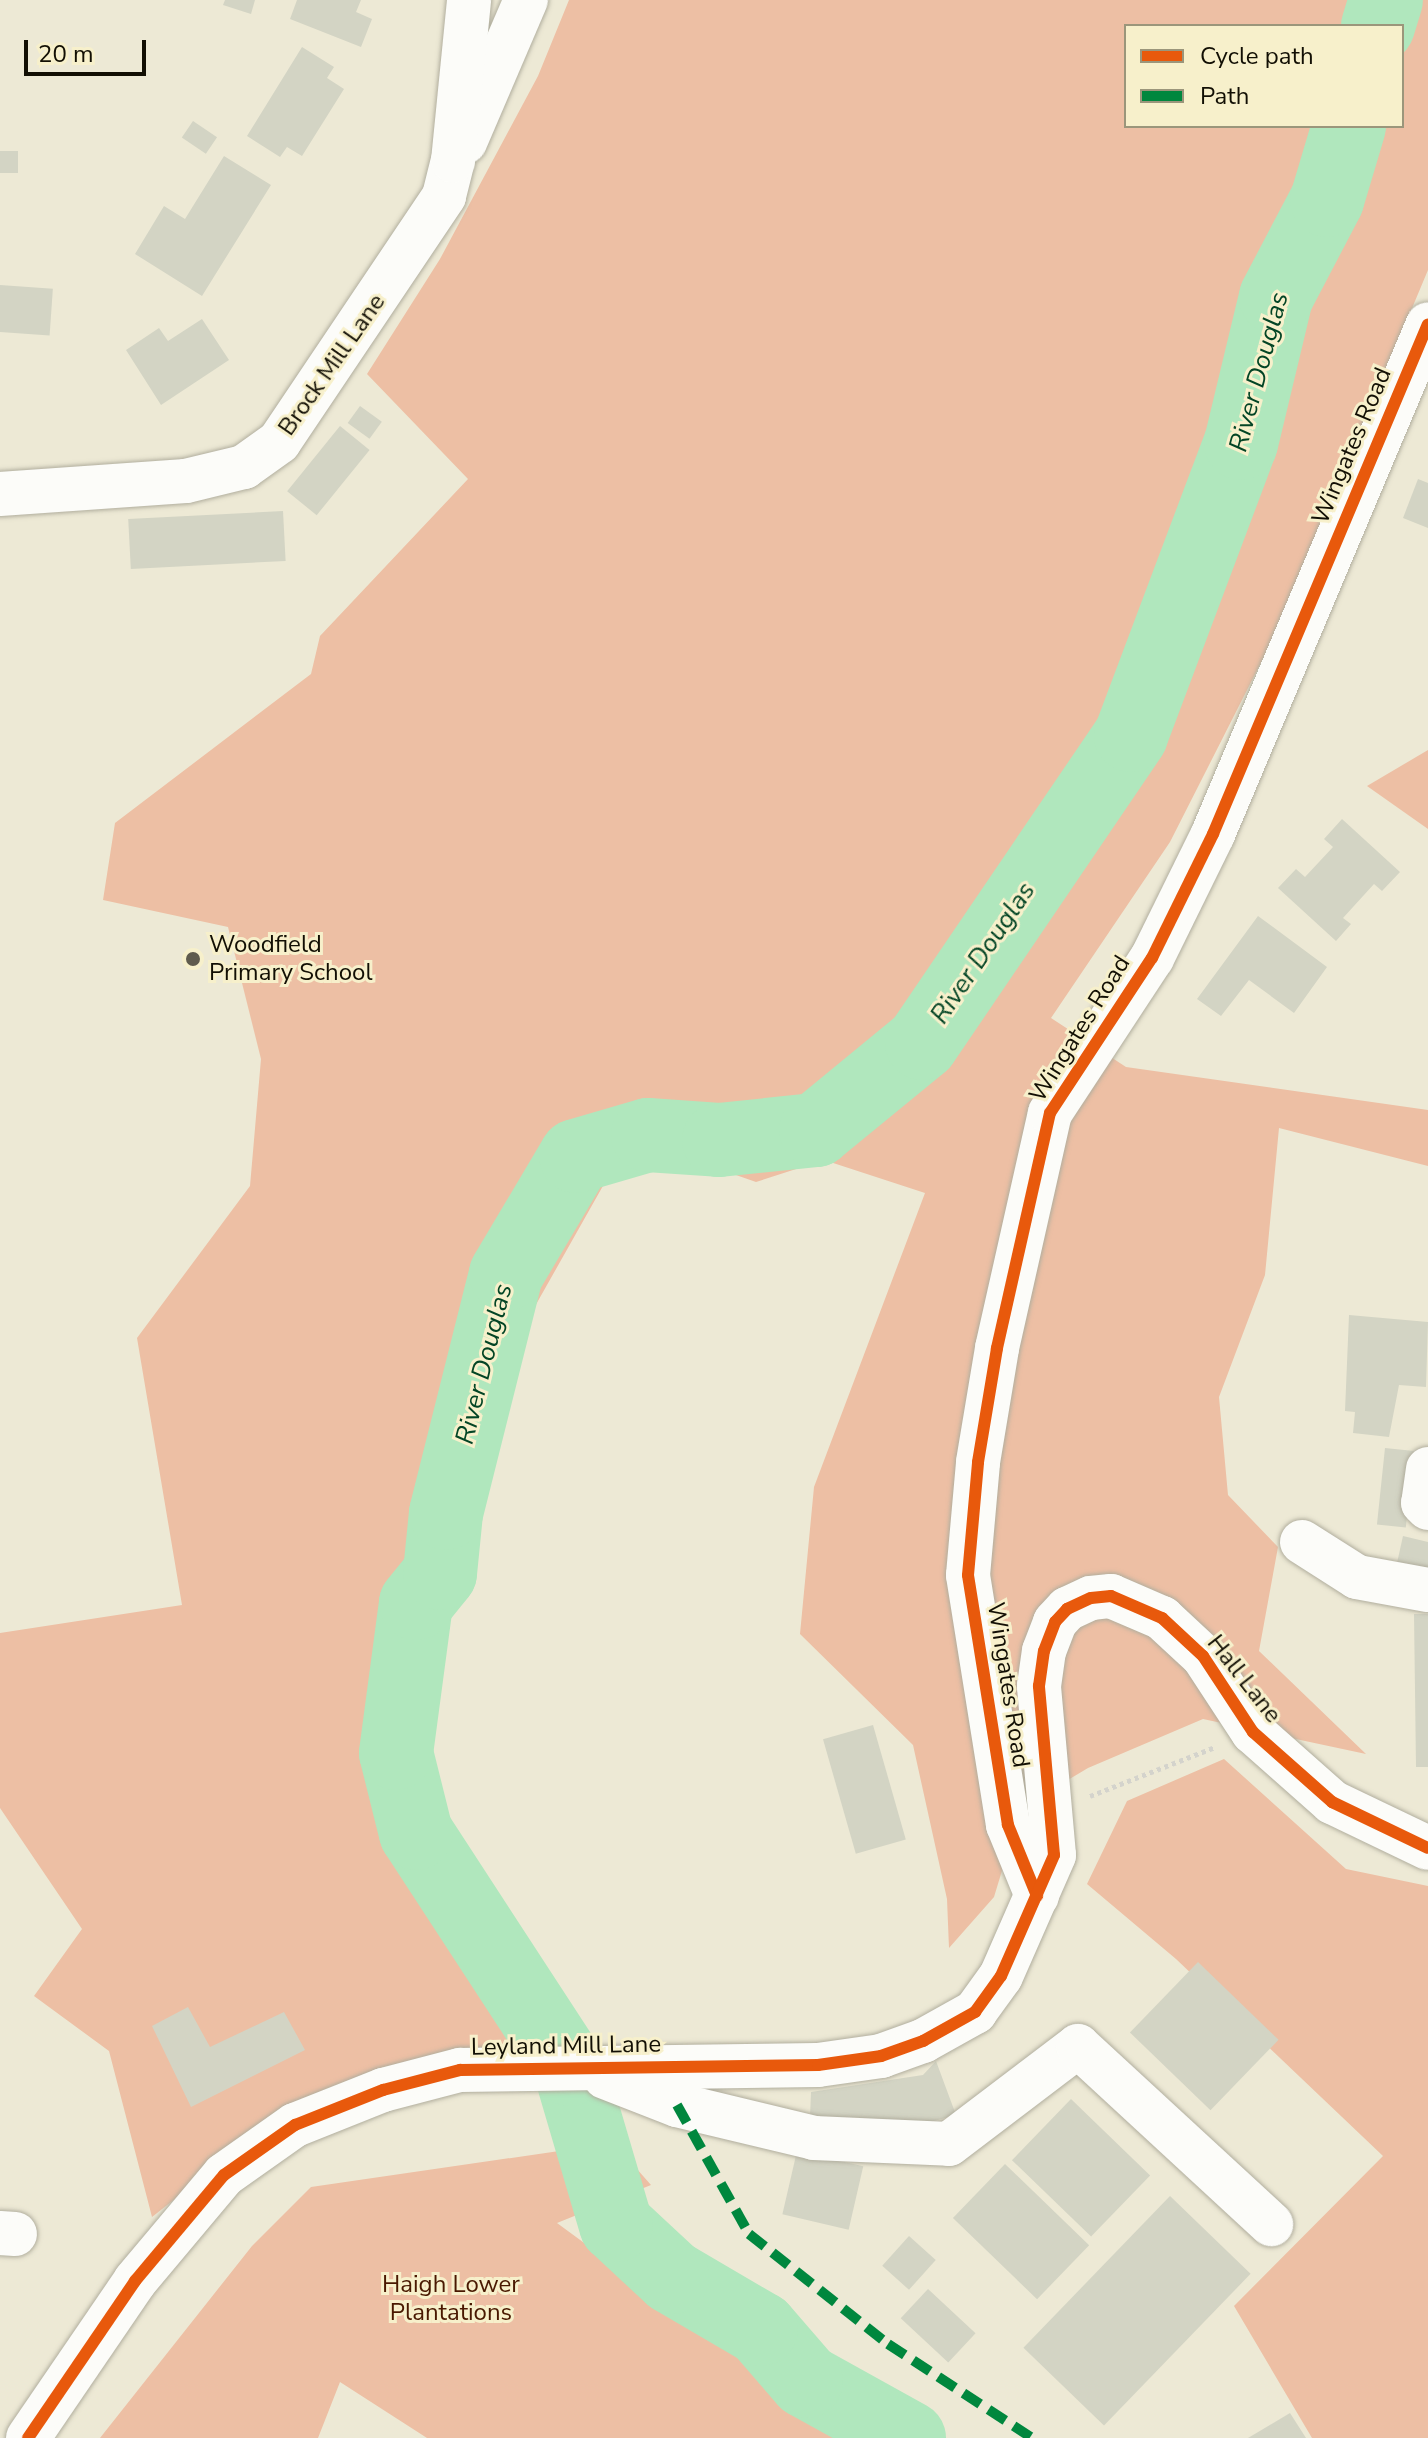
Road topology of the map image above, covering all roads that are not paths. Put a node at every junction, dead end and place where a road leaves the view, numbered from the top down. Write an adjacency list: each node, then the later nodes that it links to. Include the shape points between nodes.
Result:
1 (469, 0): 3 (street, Brock Mill Lane)
2 (526, 0): 3 (street, Brock Mill Lane, via 474,128)
3 (453, 161): 5 (street, Brock Mill Lane, via 427,227 279,442 244,467 186,481)
4 (1428, 324): 11 (street, Wingates Road, via 1213,834 1152,958 1050,1113 997,1348 978,1462 968,1575 1008,1825)
5 (0, 494)
6 (1428, 1469): 7 (street, via 1423,1503)
7 (1428, 1508)
8 (1302, 1542): 9 (street, via 1357,1577)
9 (1428, 1590)
10 (1428, 1848): 11 (street, Hall Lane, via 1332,1802 1253,1732 1203,1656 1162,1618 1111,1596 1091,1598 1067,1609 1055,1622 1044,1651 1039,1686 1054,1855)
11 (1037, 1896): 12 (street, Leyland Mill Lane, via 1001,1976 975,2012 923,2041 881,2056 818,2065)
12 (564, 2069): 13 (street, via 677,2105 814,2138 949,2144 1078,2046); 14 (street, Leyland Mill Lane, via 460,2070 383,2090 295,2125 224,2175 135,2281)
13 (1271, 2224)
14 (28, 2438)

